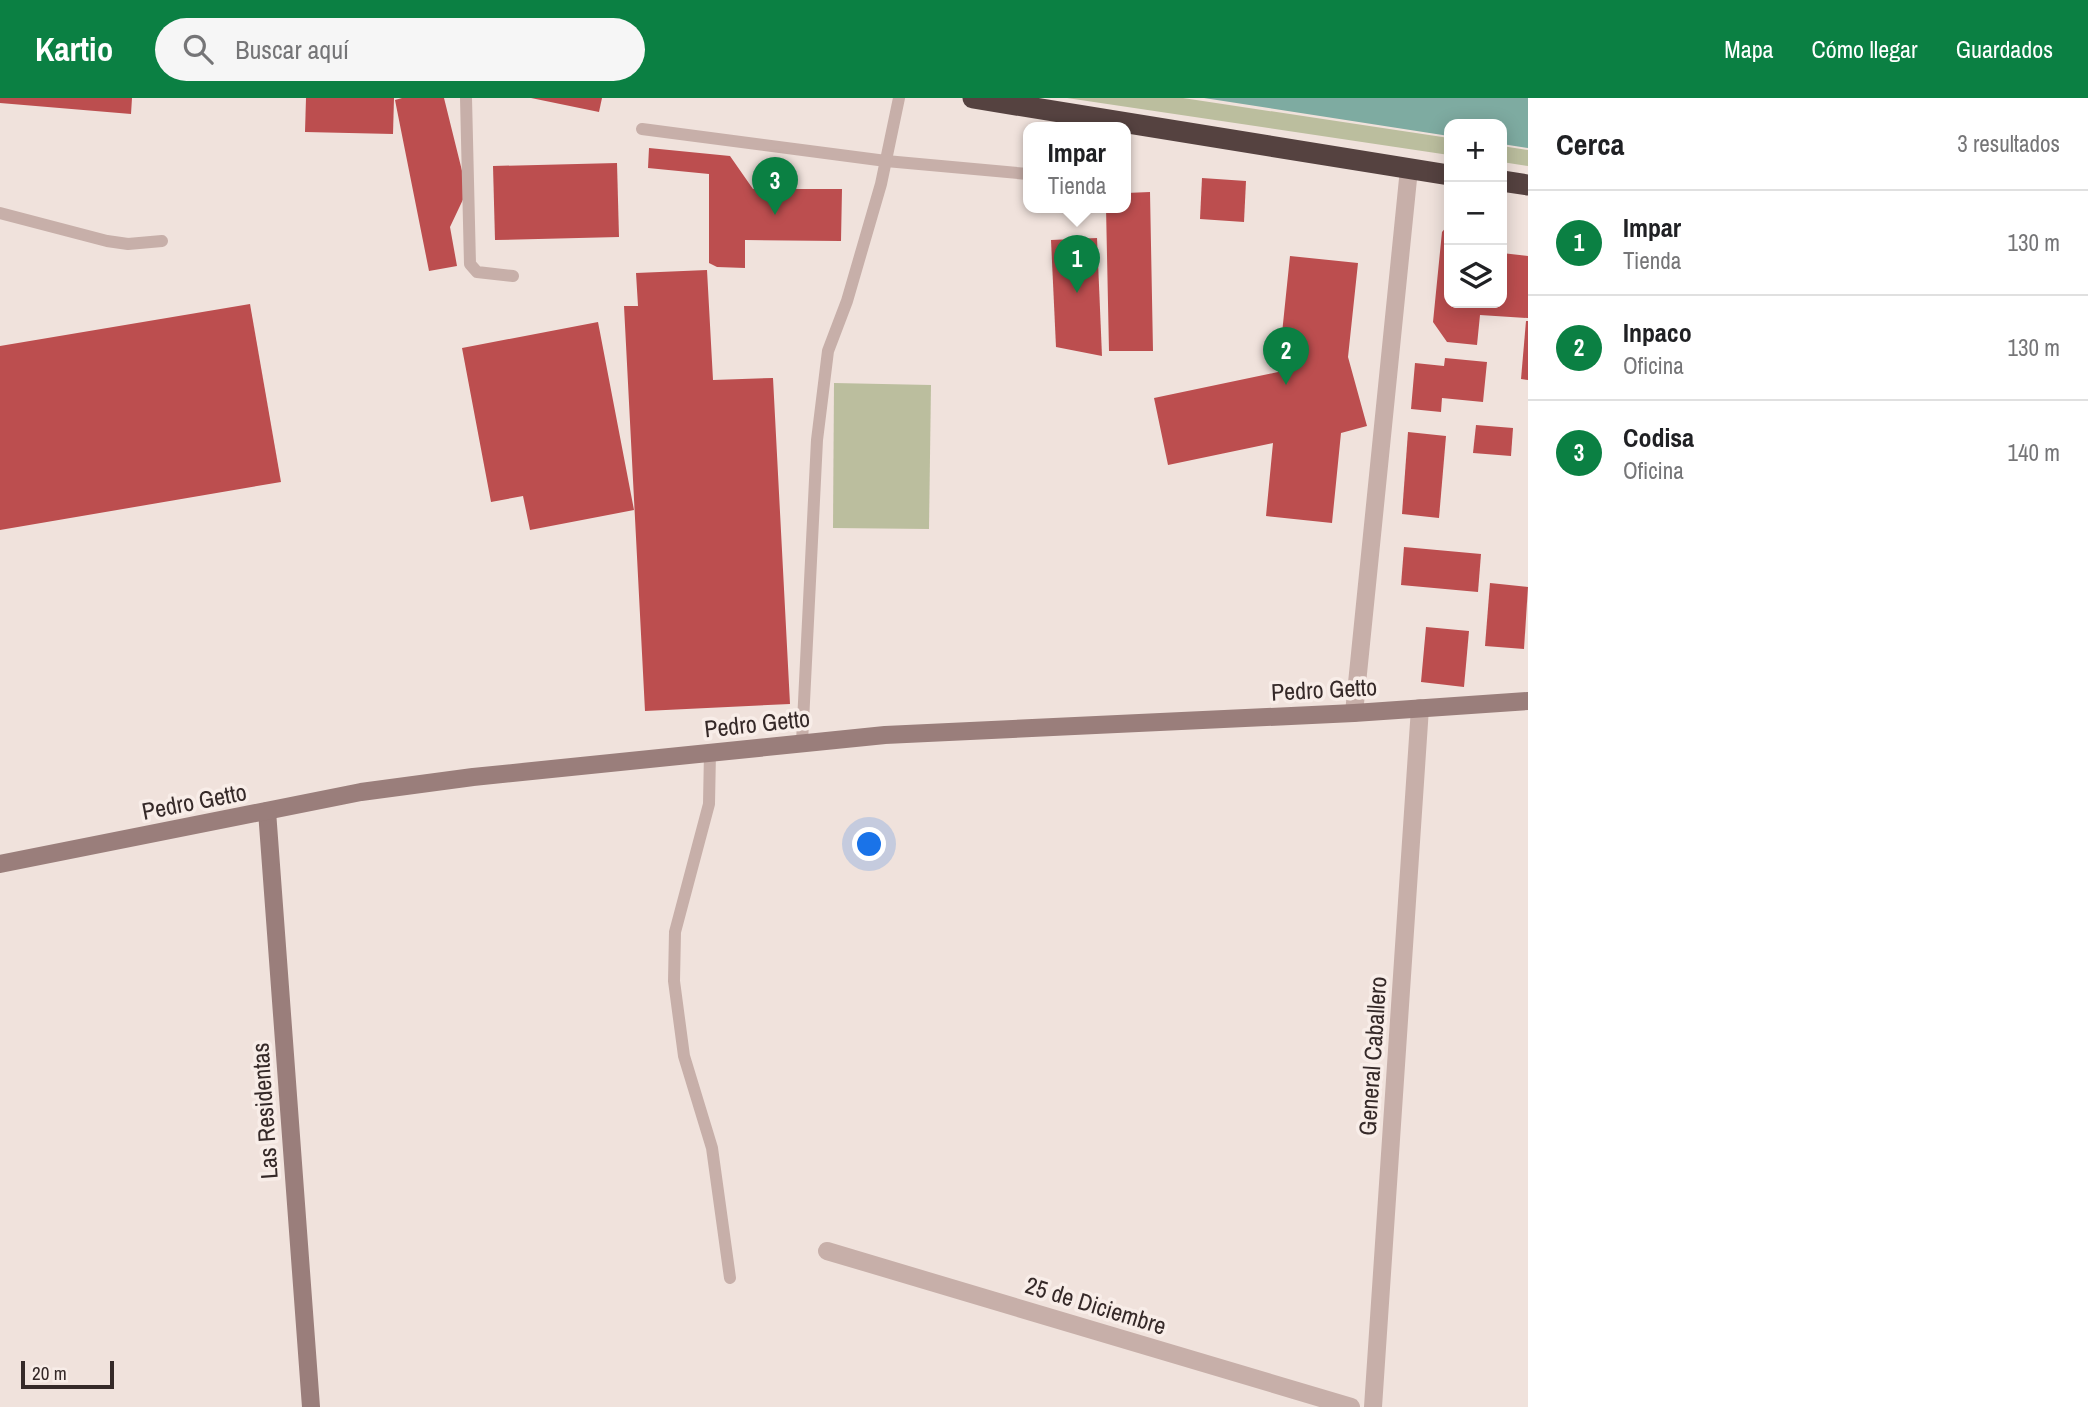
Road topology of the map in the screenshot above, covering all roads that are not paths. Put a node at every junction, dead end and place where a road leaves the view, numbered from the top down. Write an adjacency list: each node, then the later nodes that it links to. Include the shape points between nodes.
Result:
1 (466, 98): 15 (lane, via 470,264 477,272)
2 (899, 98): 7 (lane)
3 (973, 98): 4 (highway)
4 (1120, 122)
5 (1131, 124): 8 (highway)
6 (642, 129): 7 (lane)
7 (886, 160): 10 (lane); 19 (lane, via 847,301 828,351 817,440)
8 (1409, 169): 9 (highway); 18 (street)
9 (1444, 173)
10 (1023, 174)
11 (1507, 182): 12 (highway)
12 (1528, 185)
13 (0, 213): 14 (lane, via 107,241)
14 (162, 241)
15 (513, 276)
16 (1528, 701): 17 (street, Pedro Getto)
17 (1420, 708): 18 (street, Pedro Getto); 27 (street, General Caballero)
18 (1354, 713): 19 (street, Pedro Getto)
19 (802, 742): 20 (street, Pedro Getto)
20 (709, 752): 21 (street, Pedro Getto, via 361,792); 24 (lane, via 709,804 675,932 674,981 684,1056 712,1148)
21 (267, 811): 22 (street, Pedro Getto); 25 (street, Las Residentas)
22 (0, 864)
23 (827, 1251): 26 (street, 25 de Diciembre)
24 (730, 1278)
25 (311, 1407)
26 (1351, 1407)
27 (1373, 1407)

